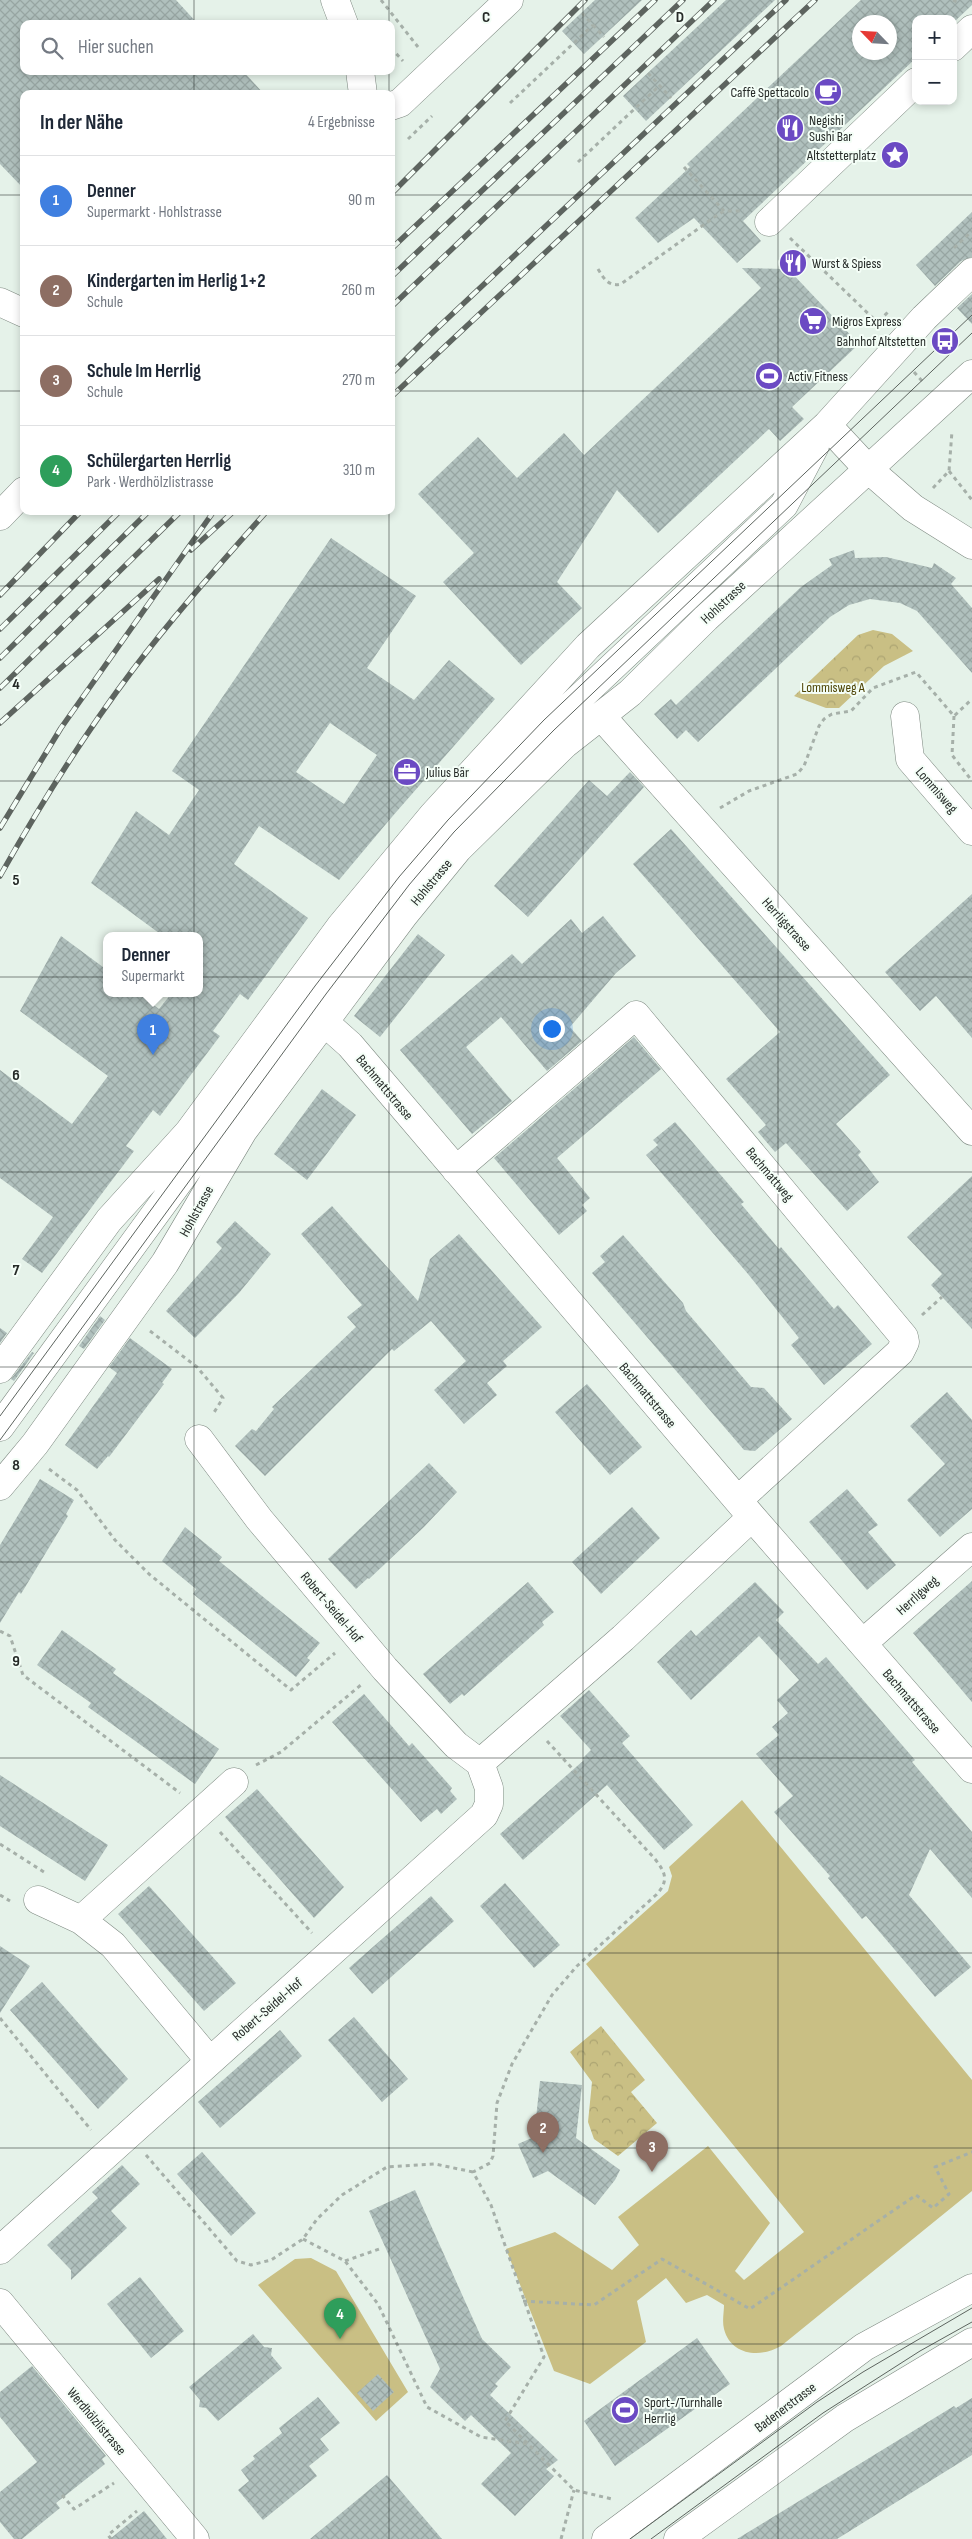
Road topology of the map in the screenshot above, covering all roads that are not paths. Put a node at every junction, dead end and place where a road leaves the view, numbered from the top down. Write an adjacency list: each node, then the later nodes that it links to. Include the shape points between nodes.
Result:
1 (335, 0): 3 (street)
2 (509, 0): 9 (street)
3 (342, 20)
4 (972, 29): 5 (street)
5 (957, 43)
6 (361, 75): 8 (street)
7 (912, 86): 10 (street)
8 (362, 90)
9 (395, 105)
10 (769, 222)
11 (972, 272): 15 (street, via 924,318)
12 (0, 302): 13 (street)
13 (20, 310)
14 (972, 374): 16 (street, Hohlstrasse)
15 (827, 425): 16 (street); 18 (street); 27 (street, via 588,646 433,815 340,927 188,1133 109,1220)
16 (868, 468): 18 (street); 20 (street, via 914,508); 21 (street, Hohlstrasse, via 643,681)
17 (20, 495): 19 (street)
18 (784, 504): 28 (street, via 504,769 404,881 303,1011)
19 (0, 516)
20 (972, 545)
21 (601, 716): 24 (street, Hohlstrasse, via 565,744 458,849); 25 (street, Herrligstrasse)
22 (905, 716): 23 (street, Lommisweg, via 910,759)
23 (972, 831)
24 (323, 1021): 26 (street, Bachmattstrasse, via 350,1045); 30 (street, Hohlstrasse, via 243,1131 165,1263 41,1436)
25 (972, 1131)
26 (456, 1170): 31 (street, Bachmattstrasse); 31 (street, Bachmattweg, via 636,1014 904,1337 900,1352)
27 (0, 1370)
28 (0, 1427)
29 (198, 1438): 34 (street, Robert-Seidel-Hof, via 259,1519 376,1658 456,1745)
30 (0, 1486)
31 (745, 1509): 33 (street, Bachmattstrasse); 34 (street, via 624,1638)
32 (972, 1547): 33 (street, Herrligweg)
33 (863, 1643): 35 (street, Bachmattstrasse)
34 (480, 1763): 39 (street, Robert-Seidel-Hof, via 490,1788 490,1804 484,1815)
35 (972, 1769)
36 (241, 1776): 38 (street)
37 (38, 1900): 38 (street)
38 (81, 1920): 39 (street, via 112,1945)
39 (209, 2060): 40 (street, Robert-Seidel-Hof)
40 (0, 2250)
41 (972, 2288): 45 (street, Badenerstrasse, via 864,2348)
42 (0, 2303): 44 (street, Werdhölzlistrasse)
43 (972, 2342): 46 (street, via 844,2418)
44 (195, 2539)
45 (606, 2539)
46 (678, 2539)

